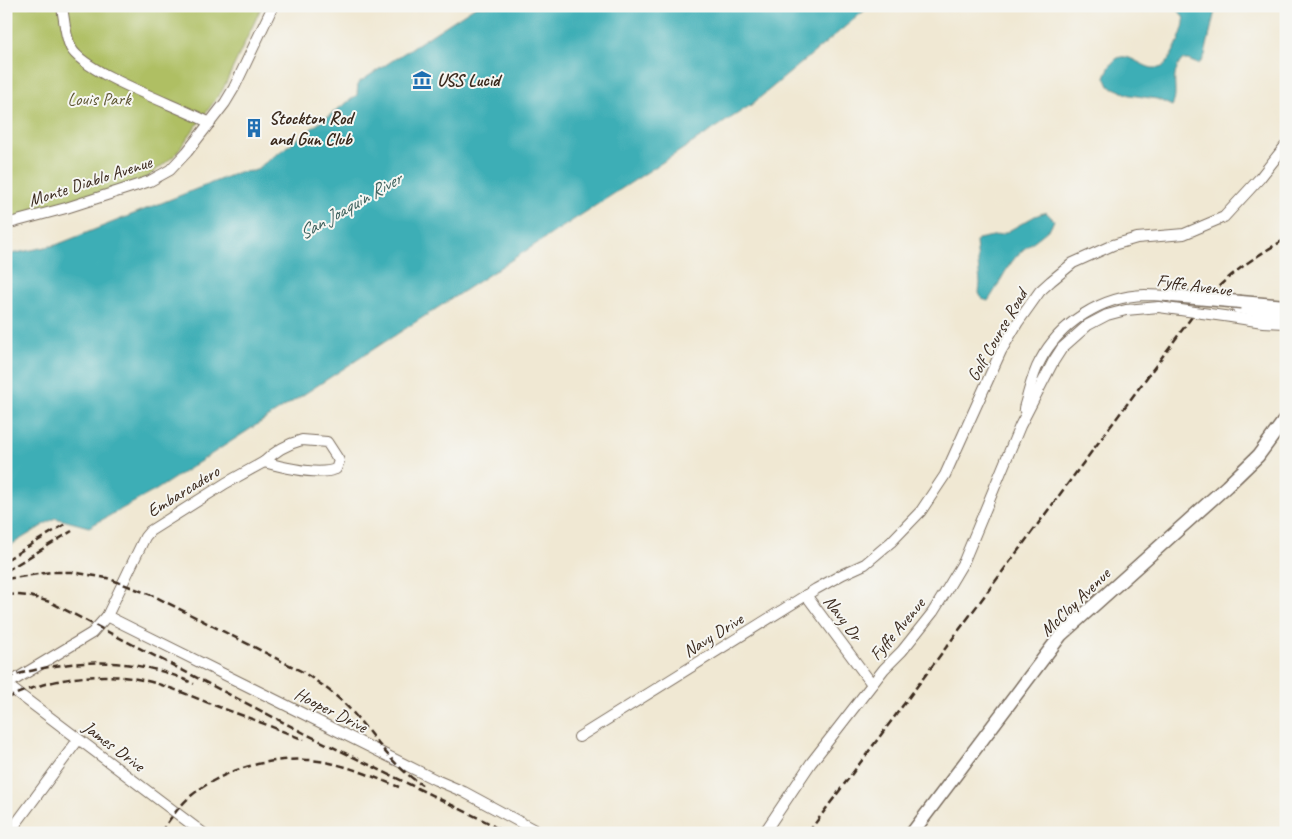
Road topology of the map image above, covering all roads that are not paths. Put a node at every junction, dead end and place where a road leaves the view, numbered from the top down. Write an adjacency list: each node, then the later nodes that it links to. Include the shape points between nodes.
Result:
1 (62, 6): 3 (street, via 71,48 82,60 102,74)
2 (273, 6): 3 (street, Monte Diablo Avenue, via 234,88)
3 (210, 123): 5 (street, Monte Diablo Avenue, via 170,170 150,181)
4 (1286, 145): 16 (street, Golf Course Road, via 1224,217 1184,234 1137,238 1097,250 1073,263 1040,291 1002,351 945,475 907,526)
5 (6, 224)
6 (1169, 296): 7 (street, bridge); 12 (street, Fyffe Avenue, via 1127,297 1108,302 1073,321 1053,341 1039,362)
7 (1239, 305): 8 (street); 9 (street, Fyffe Avenue)
8 (1286, 306)
9 (1286, 317)
10 (1286, 323): 12 (street, Fyffe Avenue, bridge, via 1159,307 1107,315 1088,325 1062,348)
11 (1286, 418): 15 (street, McCloy Avenue, via 1258,456)
12 (1020, 426): 19 (street, Fyffe Avenue, via 964,561 934,612)
13 (1286, 431): 15 (street, via 1279,443)
14 (264, 462): 14 (street, Embarcadero, via 291,443 302,440 327,442 339,461 336,469 325,472); 18 (street, Embarcadero, via 150,531)
15 (1227, 486): 27 (street, McCloy Avenue, via 1061,636)
16 (866, 564): 17 (street, Navy Drive)
17 (806, 595): 19 (street, Navy Dr); 21 (street, Navy Drive)
18 (107, 616): 20 (street, Embarcadero, via 92,633); 25 (street, Hooper Drive, via 464,792)
19 (872, 684): 26 (street, Fyffe Avenue, via 810,763)
20 (6, 685): 22 (street, James Drive)
21 (579, 737)
22 (78, 740): 23 (street); 24 (street, James Drive)
23 (9, 833)
24 (203, 833)
25 (540, 833)
26 (764, 833)
27 (912, 833)

